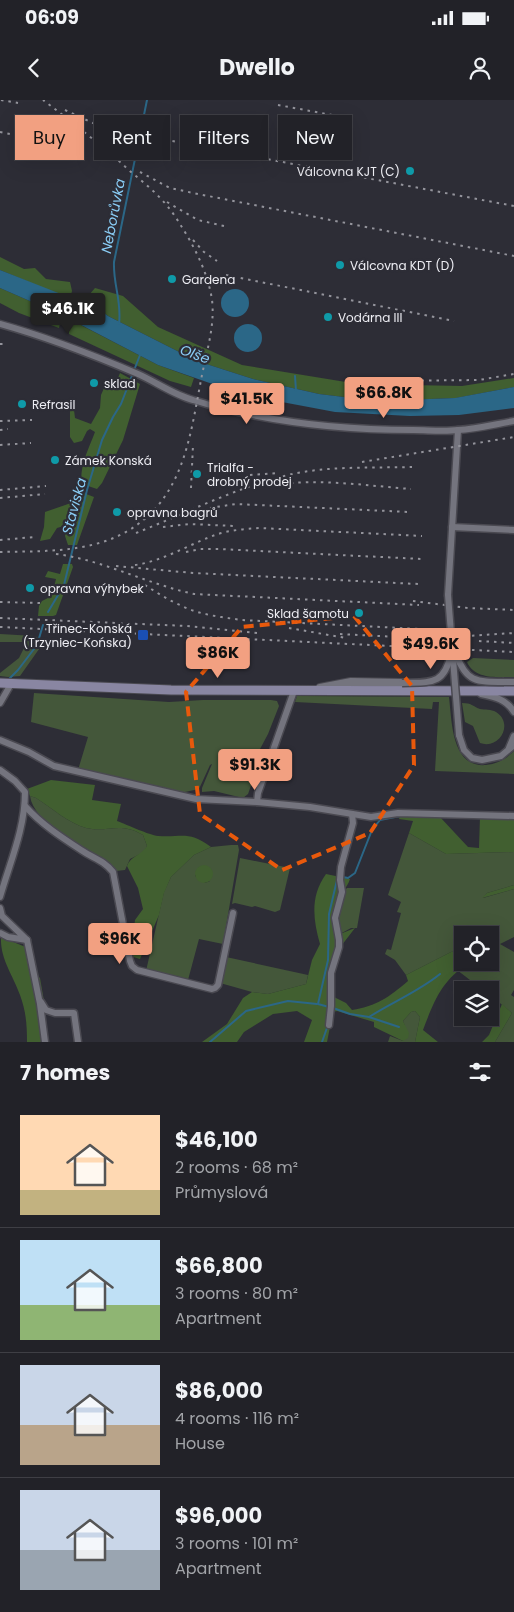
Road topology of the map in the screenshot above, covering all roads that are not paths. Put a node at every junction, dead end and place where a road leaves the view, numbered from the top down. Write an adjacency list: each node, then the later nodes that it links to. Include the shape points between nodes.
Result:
1 (0, 324): 3 (street, via 52,340 192,400 232,412 366,429)
2 (514, 421): 3 (street)
3 (458, 430): 4 (street)
4 (452, 526): 5 (street); 6 (street, bridge, via 448,595)
5 (514, 530)
6 (452, 646): 7 (street, bridge, via 467,675 484,682); 9 (street, bridge, via 444,674 429,682); 19 (street, bridge, via 459,736 464,750 472,758 482,760 501,756)
7 (514, 682)
8 (0, 683): 10 (main road)
9 (402, 683): 12 (street, via 351,682)
10 (12, 684): 11 (main road); 15 (street)
11 (294, 691): 12 (main road); 21 (street)
12 (309, 691): 13 (main road)
13 (470, 691): 14 (main road); 16 (street, via 500,699 510,704)
14 (514, 691)
15 (0, 703)
16 (514, 712)
17 (514, 736): 19 (street)
18 (0, 740): 21 (street, via 54,766 196,799)
19 (511, 747)
20 (0, 770): 22 (street, via 25,792)
21 (257, 802): 23 (street)
22 (25, 806): 25 (street, via 20,834); 27 (street, via 36,819 84,852 105,862 113,872 130,961 137,970 216,988)
23 (352, 814): 24 (street, via 370,817 398,813); 31 (street, via 353,823 340,877 342,892 334,918 339,947 331,973)
24 (514, 816)
25 (0, 897)
26 (0, 908): 29 (street, via 2,916)
27 (233, 913)
28 (0, 933): 29 (street)
29 (27, 940): 30 (street)
30 (39, 998): 32 (street); 33 (street, via 46,1010 74,1013)
31 (329, 1025)
32 (45, 1042)
33 (78, 1042)

